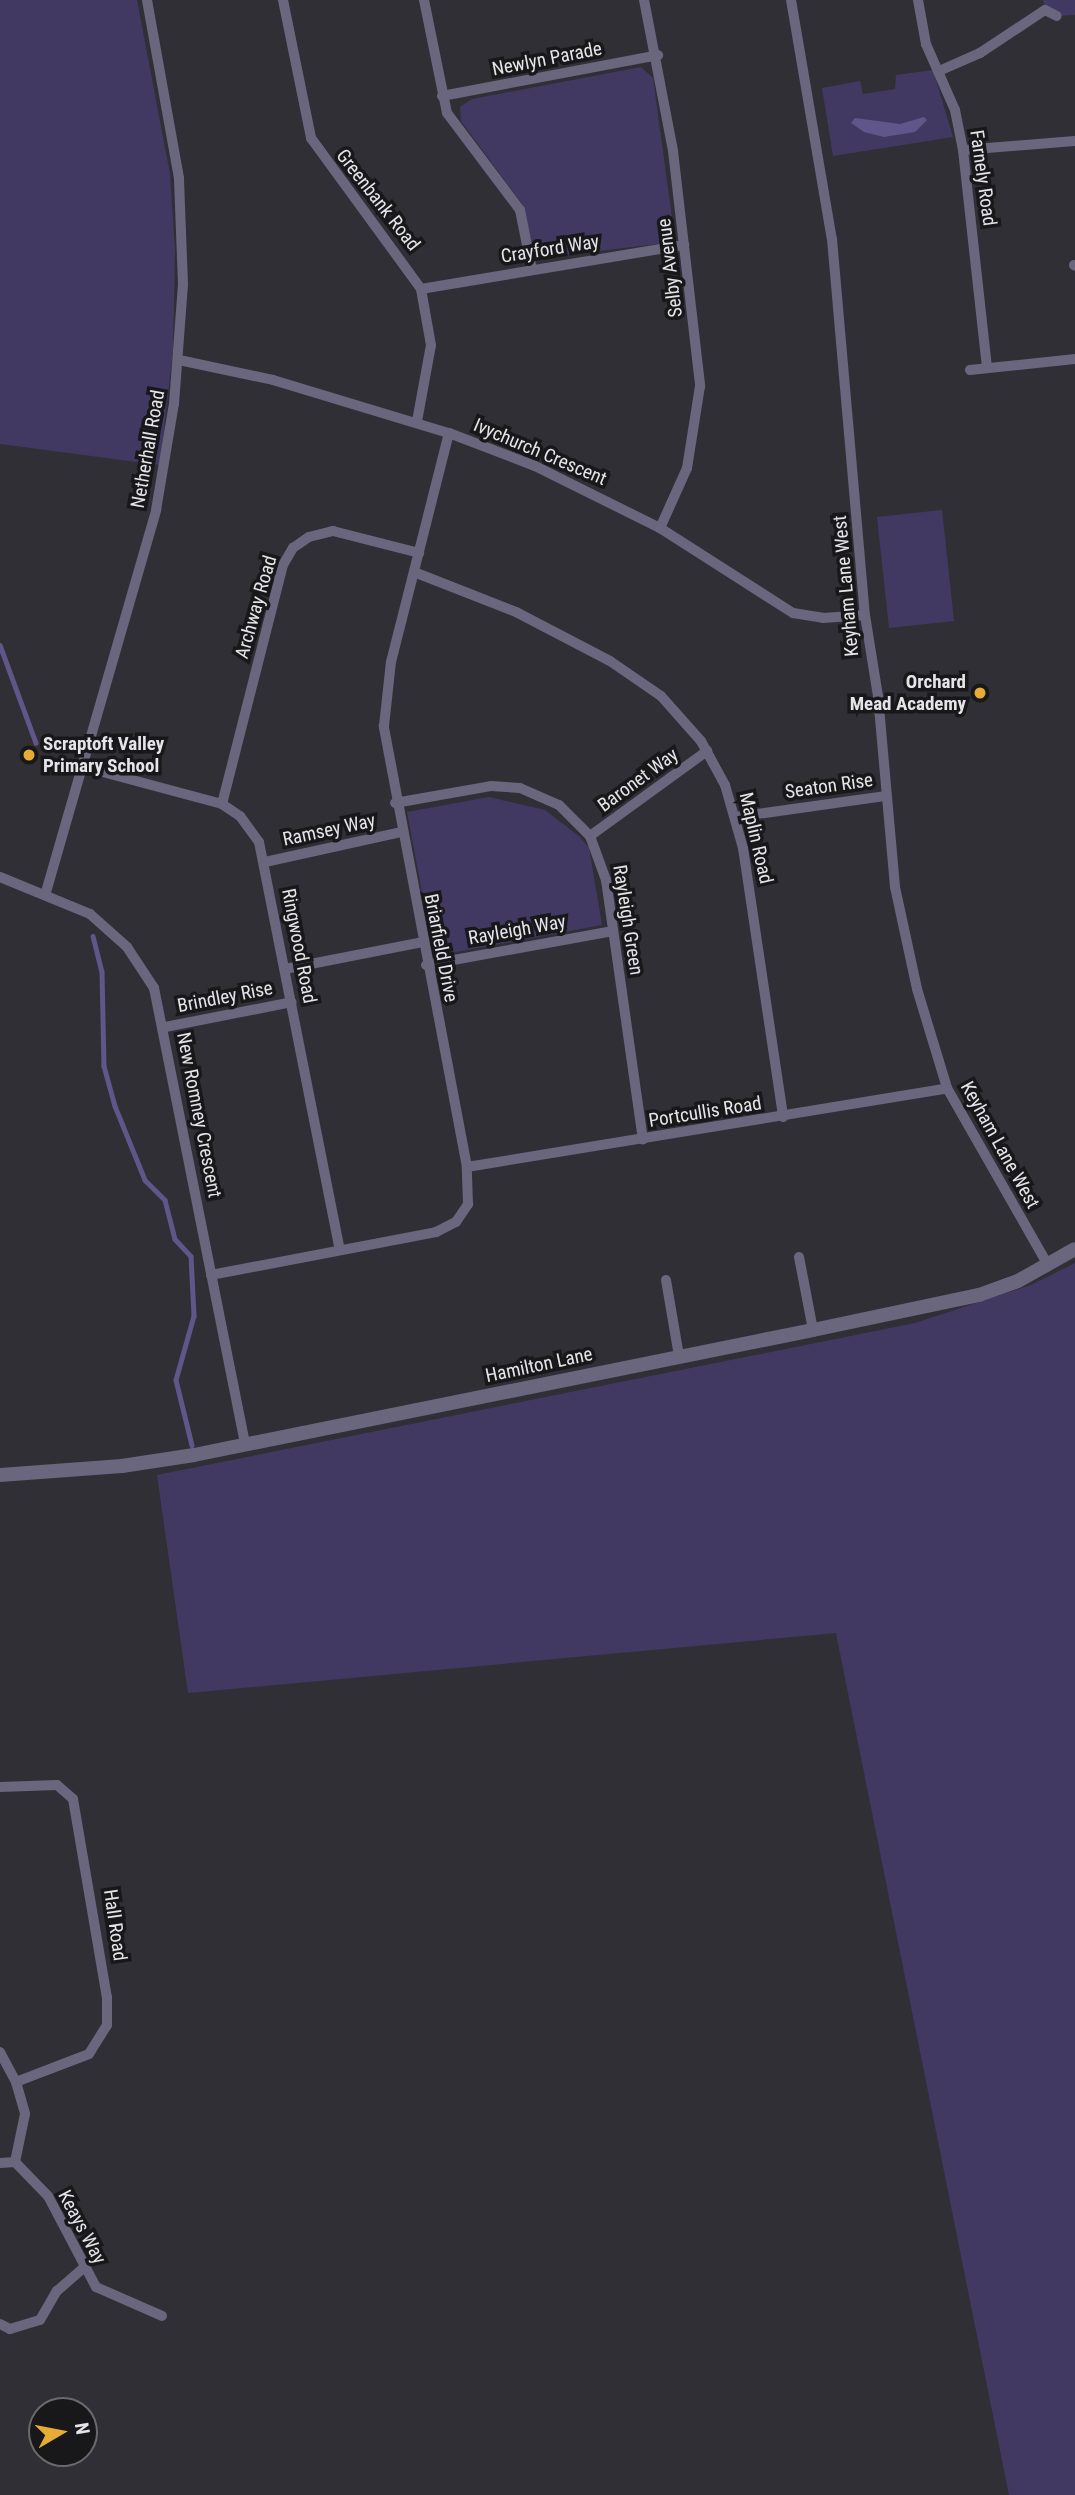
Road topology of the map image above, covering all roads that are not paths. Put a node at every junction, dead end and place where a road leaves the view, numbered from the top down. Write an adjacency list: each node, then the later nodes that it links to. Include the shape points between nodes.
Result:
1 (147, 0): 18 (street, Netherhall Road, via 179,178 183,284)
2 (283, 0): 16 (street, Greenbank Road, via 311,138)
3 (424, 0): 11 (street)
4 (644, 0): 9 (street, Selby Avenue)
5 (791, 0): 26 (street, Keyham Lane West, via 832,239)
6 (918, 0): 10 (street, Farnely Road, via 926,44)
7 (1044, 5): 8 (street); 10 (street, via 980,53)
8 (1058, 16)
9 (658, 55): 11 (street, Newlyn Parade); 14 (street, Selby Avenue)
10 (939, 71): 13 (street, Farnely Road, via 955,110)
11 (442, 96): 15 (street, via 456,130 520,210)
12 (1075, 141): 13 (street)
13 (963, 150): 19 (street, Farnely Road)
14 (684, 245): 15 (street, Crayford Way); 23 (street, Selby Avenue, via 699,366 699,407 687,468)
15 (531, 270): 16 (street, Crayford Way)
16 (421, 289): 21 (street, Greenbank Road, via 431,345)
17 (1075, 359): 19 (street)
18 (179, 360): 21 (street, Ivychurch Crescent, via 273,380); 28 (street, Netherhall Road, via 156,510)
19 (987, 367): 20 (street)
20 (970, 370)
21 (417, 421): 22 (street, Ivychurch Crescent)
22 (449, 433): 23 (street, Ivychurch Crescent, via 535,466); 24 (street, Briarfield Drive)
23 (660, 528): 26 (street, Ivychurch Crescent, via 793,612 823,618)
24 (419, 553): 25 (street, Briarfield Drive); 31 (street, Archway Road, via 333,531 309,537 293,548 283,565)
25 (414, 572): 27 (street, Maplin Road, via 516,612 619,666 661,696); 30 (street, Briarfield Drive, via 384,703 385,749)
26 (865, 615): 29 (street, Keyham Lane West, via 878,695)
27 (707, 751): 32 (street, Maplin Road); 34 (street, Baronet Way)
28 (84, 767): 31 (street, Ringwood Road); 37 (street, Netherhall Road)
29 (885, 796): 32 (street, Seaton Rise); 44 (street, Keyham Lane West, via 898,901 917,989)
30 (395, 803): 33 (street, Briarfield Drive); 34 (street, Rayleigh Green, via 484,787 520,788 559,805)
31 (222, 804): 35 (street, Ringwood Road, via 248,825)
32 (736, 817): 45 (street, Maplin Road)
33 (401, 832): 35 (street, Ramsey Way); 39 (street, Briarfield Drive)
34 (590, 836): 38 (street, Rayleigh Green, via 603,867)
35 (265, 862): 41 (street, Ringwood Road)
36 (0, 877): 37 (street, New Romney Crescent)
37 (46, 892): 43 (street, New Romney Crescent, via 90,914 127,947 154,988)
38 (613, 931): 40 (street, Rayleigh Way); 46 (street, Rayleigh Green)
39 (422, 942): 40 (street, Briarfield Drive); 41 (street)
40 (426, 965): 47 (street, Briarfield Drive)
41 (285, 970): 42 (street, Ringwood Road)
42 (292, 1002): 43 (street, Brindley Rise); 49 (street, Ringwood Road)
43 (165, 1027): 52 (street, New Romney Crescent)
44 (947, 1088): 45 (street, Portcullis Road); 51 (street, Keyham Lane West)
45 (783, 1117): 46 (street, Portcullis Road)
46 (643, 1139): 47 (street, Portcullis Road)
47 (467, 1167): 49 (street, Briarfield Drive, via 468,1204 450,1227)
48 (1075, 1249): 51 (street, Hamilton Lane)
49 (340, 1250): 52 (street, Briarfield Drive)
50 (799, 1257): 54 (street)
51 (1048, 1265): 54 (street, Hamilton Lane, via 979,1295)
52 (211, 1275): 56 (street, New Romney Crescent)
53 (666, 1280): 55 (street)
54 (813, 1330): 55 (street, Hamilton Lane)
55 (679, 1356): 56 (street, Hamilton Lane)
56 (245, 1444): 57 (street, Hamilton Lane, via 122,1466)
57 (0, 1475)
58 (0, 1787): 60 (street, Hall Road, via 57,1785 73,1798 107,1997 107,2025 89,2054)
59 (0, 2052): 60 (street)
60 (16, 2082): 61 (street, via 25,2114)
61 (15, 2162): 62 (street); 63 (street, Keays Way, via 47,2196)
62 (0, 2163)
63 (82, 2269): 64 (street, Keays Way, via 96,2287); 65 (street, via 57,2291 40,2320 10,2329)
64 (162, 2316)
65 (0, 2324)

